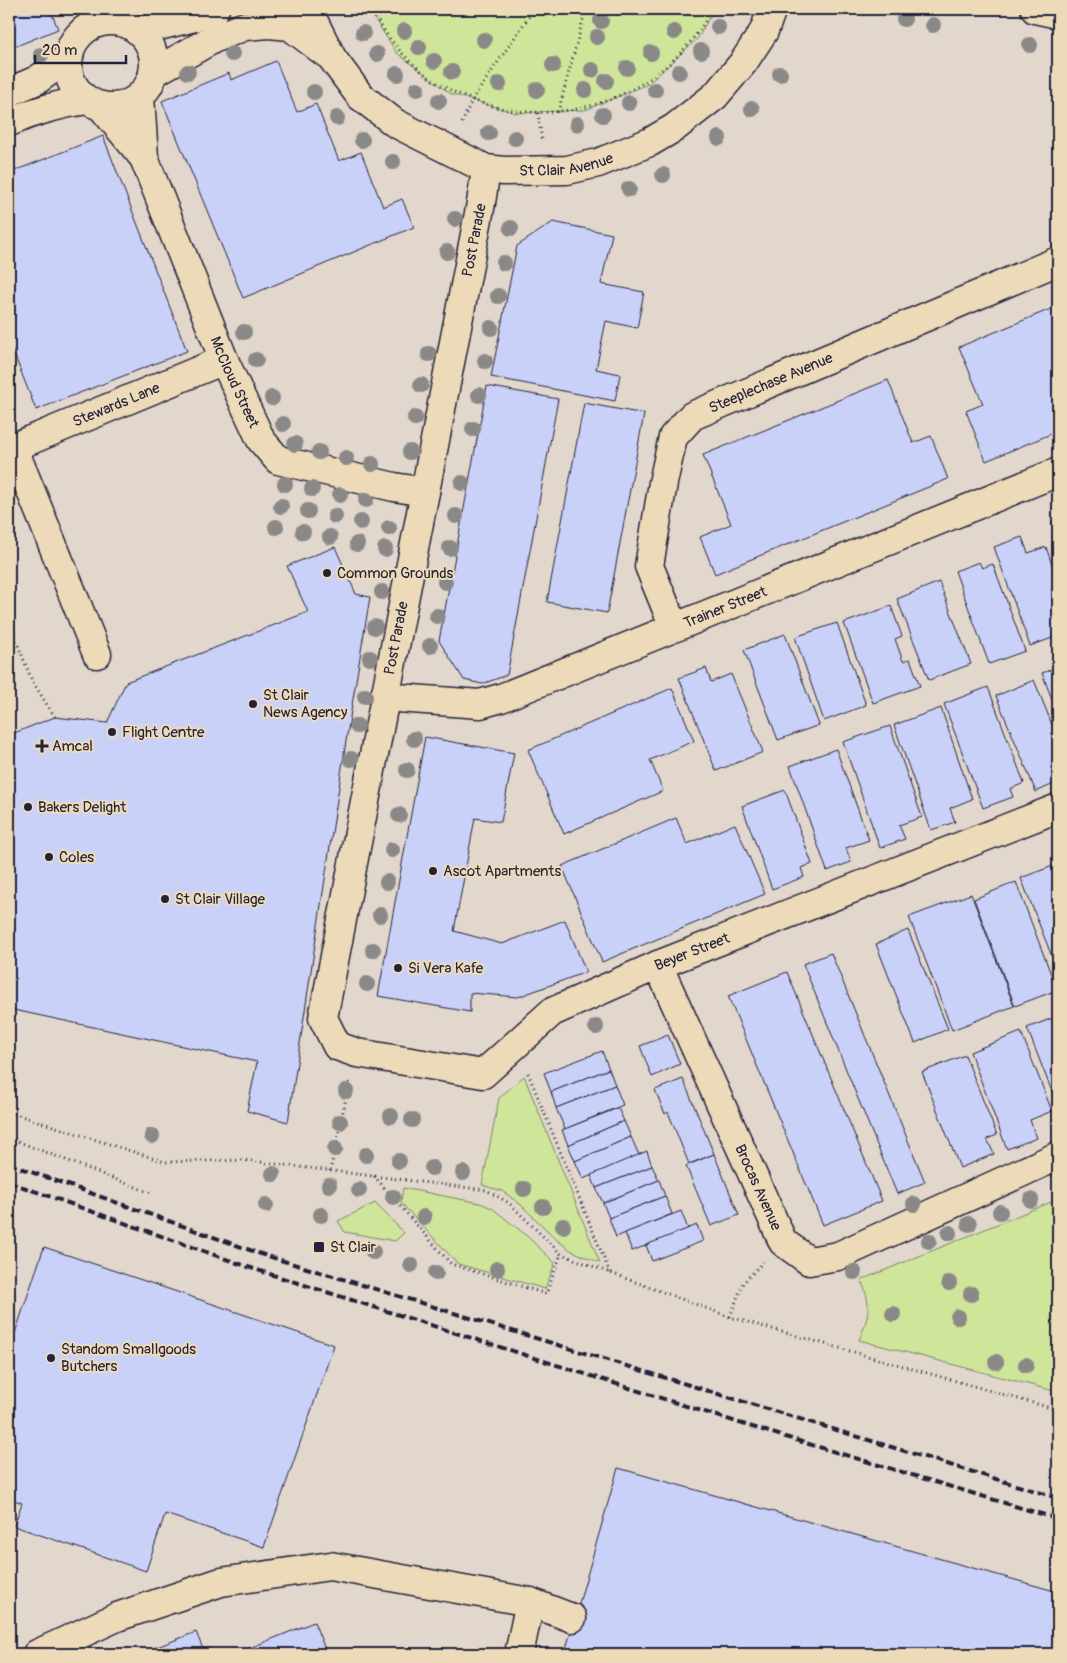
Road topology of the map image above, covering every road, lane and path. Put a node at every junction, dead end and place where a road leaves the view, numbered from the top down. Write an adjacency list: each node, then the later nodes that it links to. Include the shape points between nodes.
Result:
1 (76, 9): 12 (street)
2 (215, 9): 11 (street, via 195,17)
3 (304, 9): 13 (street, St Clair Avenue)
4 (370, 9): 16 (path, via 400,52 421,72)
5 (534, 9): 16 (path)
6 (586, 9): 18 (path)
7 (712, 9): 18 (path, via 693,40 654,76 608,100)
8 (772, 9): 24 (street, St Clair Avenue, via 764,31 715,96 650,142 598,163 567,170)
9 (1035, 9): 10 (street)
10 (1058, 14)
11 (120, 21): 12 (street, via 92,26); 14 (street, via 144,37 152,50 154,66)
12 (74, 46): 15 (street, via 37,80); 17 (street, via 70,77 76,89)
13 (332, 58): 14 (street, St Clair Avenue, via 290,26 245,26 213,39); 22 (street, St Clair Avenue, via 360,96 395,123)
14 (146, 85): 17 (street, via 122,106); 23 (street, McCloud Street)
15 (9, 92)
16 (472, 100): 19 (path, via 500,109); 22 (path)
17 (94, 103): 20 (street, via 56,105); 23 (street, McCloud Street)
18 (558, 112): 19 (path)
19 (538, 113): 21 (path)
20 (9, 122)
21 (542, 141)
22 (451, 152): 24 (street, St Clair Avenue)
23 (144, 158): 26 (street, McCloud Street)
24 (486, 169): 29 (street, Post Parade)
25 (1058, 261): 31 (street, Steeplechase Avenue, via 692,416 674,437 649,566)
26 (224, 360): 27 (street, Stewards Lane); 29 (street, McCloud Street, via 261,440 278,460)
27 (11, 448): 32 (street)
28 (1058, 472): 31 (street, Trainer Street)
29 (425, 492): 33 (street, Post Parade)
30 (9, 622): 34 (path, via 32,681)
31 (674, 627): 33 (street, Trainer Street, via 510,695 480,704)
32 (97, 654)
33 (384, 697): 37 (street, Post Parade, via 323,1018)
34 (55, 717)
35 (1058, 808): 36 (street, Beyer Street)
36 (658, 965): 37 (street, Beyer Street, via 552,1012 483,1074 357,1053); 46 (street, Brocas Avenue)
37 (337, 1046)
38 (526, 1068): 48 (path)
39 (351, 1077): 43 (path)
40 (9, 1112): 43 (path, via 164,1162 244,1160)
41 (9, 1138): 45 (path)
42 (1058, 1156): 46 (street, Brocas Avenue, via 838,1256 809,1261)
43 (330, 1171): 44 (path)
44 (374, 1176): 47 (path, via 486,1190 510,1203); 47 (path, via 451,1264 546,1294)
45 (151, 1193)
46 (783, 1242): 49 (path, via 743,1283)
47 (561, 1254): 48 (path)
48 (610, 1273): 49 (path)
49 (730, 1317): 50 (path)
50 (1058, 1410)
51 (530, 1602): 52 (street); 53 (street, via 330,1566 221,1582 118,1617); 54 (street)
52 (572, 1618)
53 (37, 1654)
54 (519, 1654)

